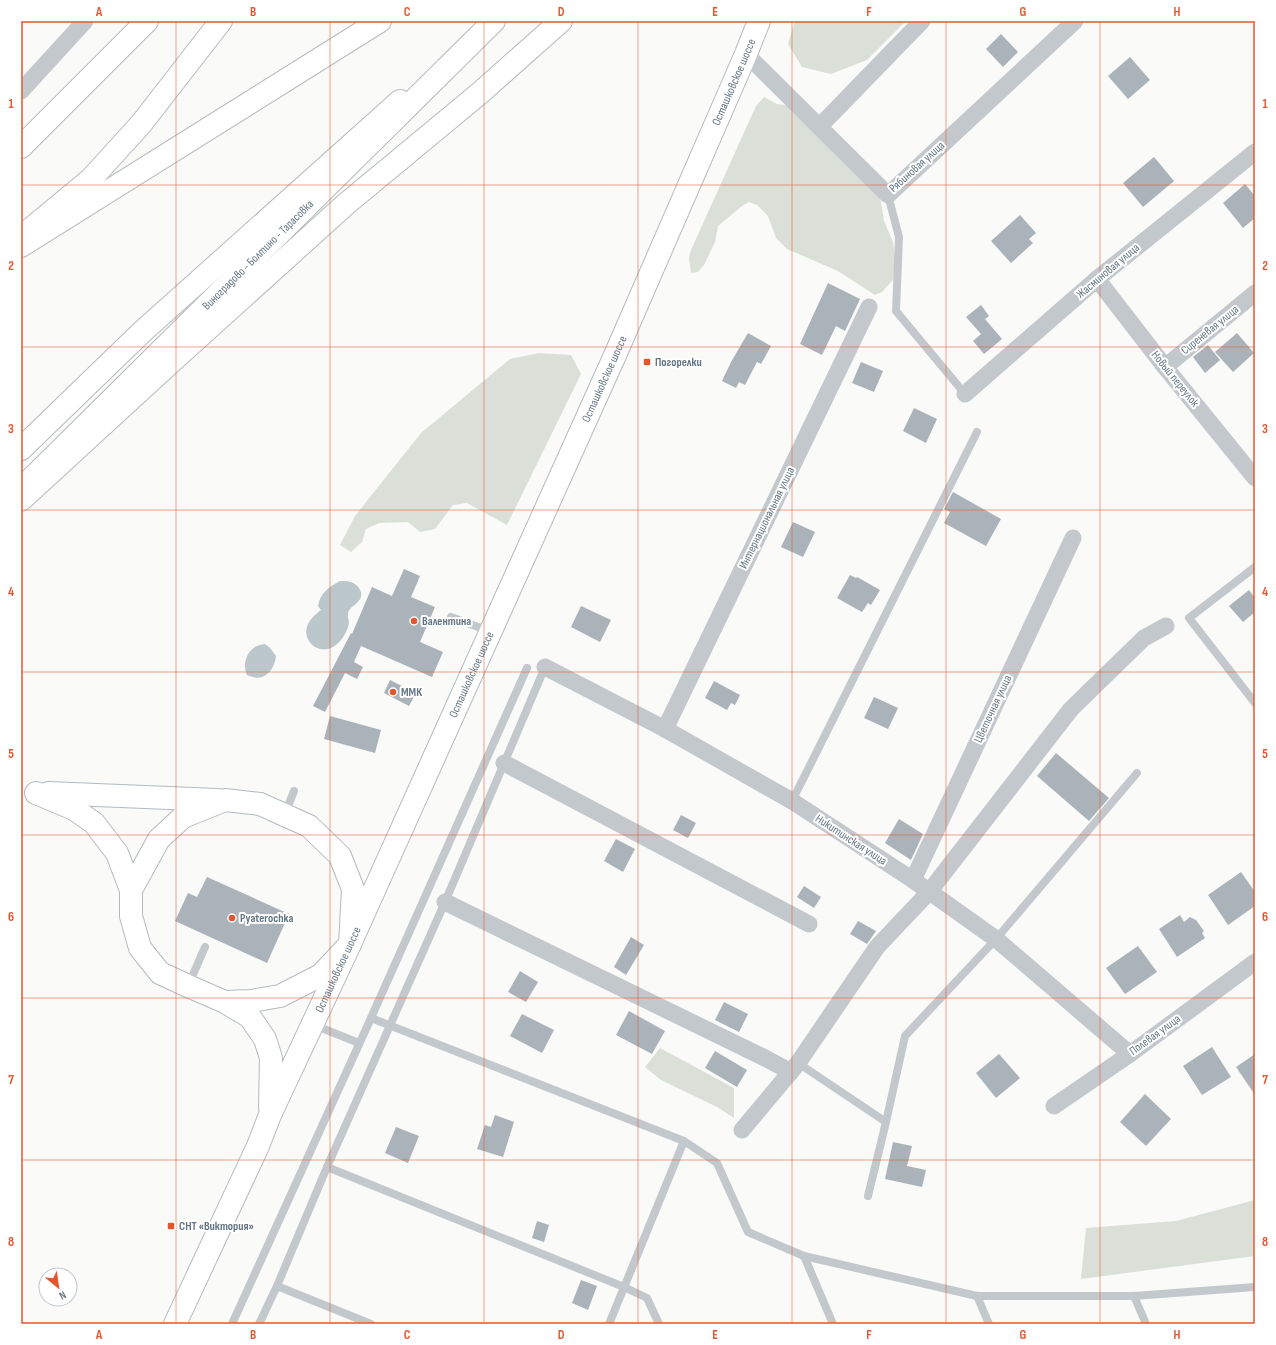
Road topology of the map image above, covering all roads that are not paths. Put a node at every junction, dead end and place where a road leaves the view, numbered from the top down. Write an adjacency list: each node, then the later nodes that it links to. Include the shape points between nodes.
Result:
1 (85, 21): 12 (street)
2 (147, 21): 14 (main road)
3 (221, 21): 17 (main road, via 141,124 91,178)
4 (380, 21): 18 (main road)
5 (489, 21): 25 (main road, via 143,331)
6 (494, 21): 27 (main road, Виноградово - Болтино - Тарасовка)
7 (561, 21): 28 (main road, via 480,93 346,204)
8 (759, 21): 11 (main road, Осташковское шоссе)
9 (922, 21): 13 (street)
10 (1075, 21): 16 (street, Рябиновая улица)
11 (746, 54): 13 (street, Рябиновая улица); 33 (main road, Осташковское шоссе)
12 (21, 91)
13 (819, 127): 16 (street, Рябиновая улица)
14 (21, 148)
15 (1255, 152): 19 (street, Жасминовая улица)
16 (888, 195): 23 (lane, via 899,237 896,311)
17 (21, 237)
18 (21, 246)
19 (1097, 279): 22 (street, Новый переулок); 23 (street, Жасминовая улица)
20 (1255, 293): 22 (street, Сиреневая улица)
21 (869, 307): 37 (street, Интернациональная улица)
22 (1165, 367): 26 (street, Новый переулок)
23 (965, 394)
24 (977, 432): 43 (lane)
25 (21, 449)
26 (1255, 478)
27 (21, 489)
28 (21, 500)
29 (1073, 538): 45 (street, Цветочная улица)
30 (1255, 567): 36 (lane, via 1189,618)
31 (451, 617): 33 (lane)
32 (1166, 626): 47 (street, via 1144,638 1071,709)
33 (491, 632): 51 (main road, Осташковское шоссе)
34 (544, 667): 37 (street, Никитинская улица); 38 (lane)
35 (527, 668): 56 (lane)
36 (1255, 703)
37 (665, 729): 43 (street, Никитинская улица)
38 (504, 763): 48 (lane); 49 (street)
39 (1137, 773): 50 (lane)
40 (294, 791): 44 (lane)
41 (28, 792): 42 (main road); 46 (main road, via 74,810 94,822 117,853)
42 (225, 800): 44 (main road, via 260,804); 46 (main road, via 183,817 159,839)
43 (792, 801): 45 (street, Никитинская улица)
44 (285, 815): 51 (main road, via 309,826 340,856 352,890)
45 (913, 880): 47 (street, Никитинская улица)
46 (130, 890): 54 (main road, via 131,916 140,948 160,973)
47 (930, 892): 50 (street, Никитинская улица); 61 (street, via 877,947)
48 (445, 902): 58 (lane); 61 (street, via 751,1051)
49 (809, 924)
50 (996, 939): 60 (street, Никитинская улица); 64 (lane, via 905,1036)
51 (350, 944): 55 (main road, via 321,975 280,996); 57 (main road, Осташковское шоссе)
52 (205, 947): 54 (lane)
53 (1255, 962): 60 (street, Полевая улица)
54 (188, 986): 55 (main road)
55 (225, 1002): 63 (main road, via 250,1017 265,1039 271,1058)
56 (371, 1018): 58 (lane); 59 (lane)
57 (313, 1024): 59 (lane); 63 (main road, Осташковское шоссе)
58 (390, 1025): 66 (lane); 67 (lane)
59 (359, 1043): 76 (lane)
60 (1130, 1054): 62 (street, Полевая улица)
61 (794, 1068): 64 (lane); 65 (street)
62 (1054, 1106)
63 (270, 1116): 75 (main road, Осташковское шоссе)
64 (886, 1122): 68 (lane)
65 (742, 1130)
66 (684, 1141): 69 (lane, via 717,1163 748,1232); 71 (lane)
67 (327, 1167): 70 (lane); 71 (lane)
68 (868, 1196)
69 (804, 1256): 73 (lane); 81 (lane)
70 (277, 1286): 77 (lane); 78 (lane)
71 (624, 1287): 79 (lane); 80 (lane, via 647,1298)
72 (1255, 1287): 74 (lane)
73 (977, 1296): 74 (lane); 82 (lane)
74 (1134, 1296): 83 (lane)
75 (175, 1324)
76 (232, 1324)
77 (259, 1324)
78 (371, 1324)
79 (609, 1324)
80 (658, 1324)
81 (833, 1324)
82 (989, 1324)
83 (1146, 1324)

